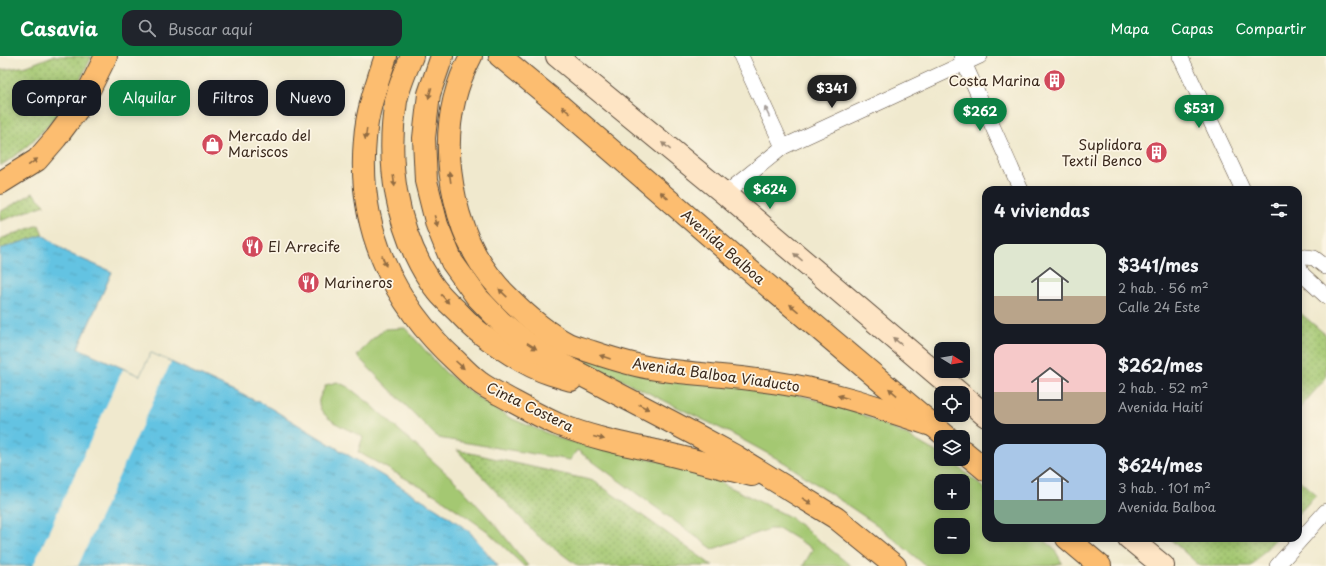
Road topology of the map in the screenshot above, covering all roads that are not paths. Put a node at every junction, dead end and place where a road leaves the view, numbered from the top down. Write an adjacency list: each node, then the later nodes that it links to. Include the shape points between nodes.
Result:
1 (106, 56): 13 (highway, one-way to 1, via 37,160 56,138 83,102)
2 (386, 56): 29 (highway, Cinta Costera, one-way to 29, via 369,112 365,137 364,183 368,207 376,240 402,298 444,350 479,382 558,424 593,436)
3 (412, 56): 22 (highway, one-way to 22, via 396,101 391,151 402,219 415,254 430,282 479,333 527,364 550,374)
4 (442, 56): 22 (highway, one-way to 22, via 429,94 424,138 426,181 437,225 452,262 476,297 501,322 546,355)
5 (471, 56): 25 (highway, Avenida Balboa Viaducto, one-way to 5, via 878,407 823,391 778,383 656,369 612,359 568,344 531,320 497,287 477,259 459,217 450,176 448,137 454,100)
6 (500, 56): 26 (highway, Avenida Balboa, one-way to 6)
7 (557, 56): 16 (main road, one-way to 7)
8 (741, 56): 12 (street, one-way to 8)
9 (980, 56): 11 (street)
10 (1180, 56): 15 (street)
11 (962, 60): 12 (street); 14 (street)
12 (783, 147): 16 (street)
13 (1, 183)
14 (1019, 186)
15 (1241, 186)
16 (724, 194): 21 (main road, one-way to 16)
17 (1302, 256): 18 (street, via 1314,258)
18 (1326, 267)
19 (1302, 274): 20 (street)
20 (1326, 296)
21 (951, 386)
22 (609, 390): 29 (highway, Cinta Costera, one-way to 29, via 700,437)
23 (970, 402): 24 (main road)
24 (982, 413)
25 (935, 430)
26 (938, 430)
27 (970, 457): 28 (highway)
28 (982, 467)
29 (774, 480): 35 (highway, Cinta Costera, one-way to 35, via 836,518)
30 (1326, 511): 31 (street)
31 (1302, 538)
32 (1072, 542): 36 (highway)
33 (1134, 542): 37 (main road)
34 (1298, 542): 38 (street)
35 (896, 566)
36 (1100, 566)
37 (1163, 566)
38 (1277, 566)

